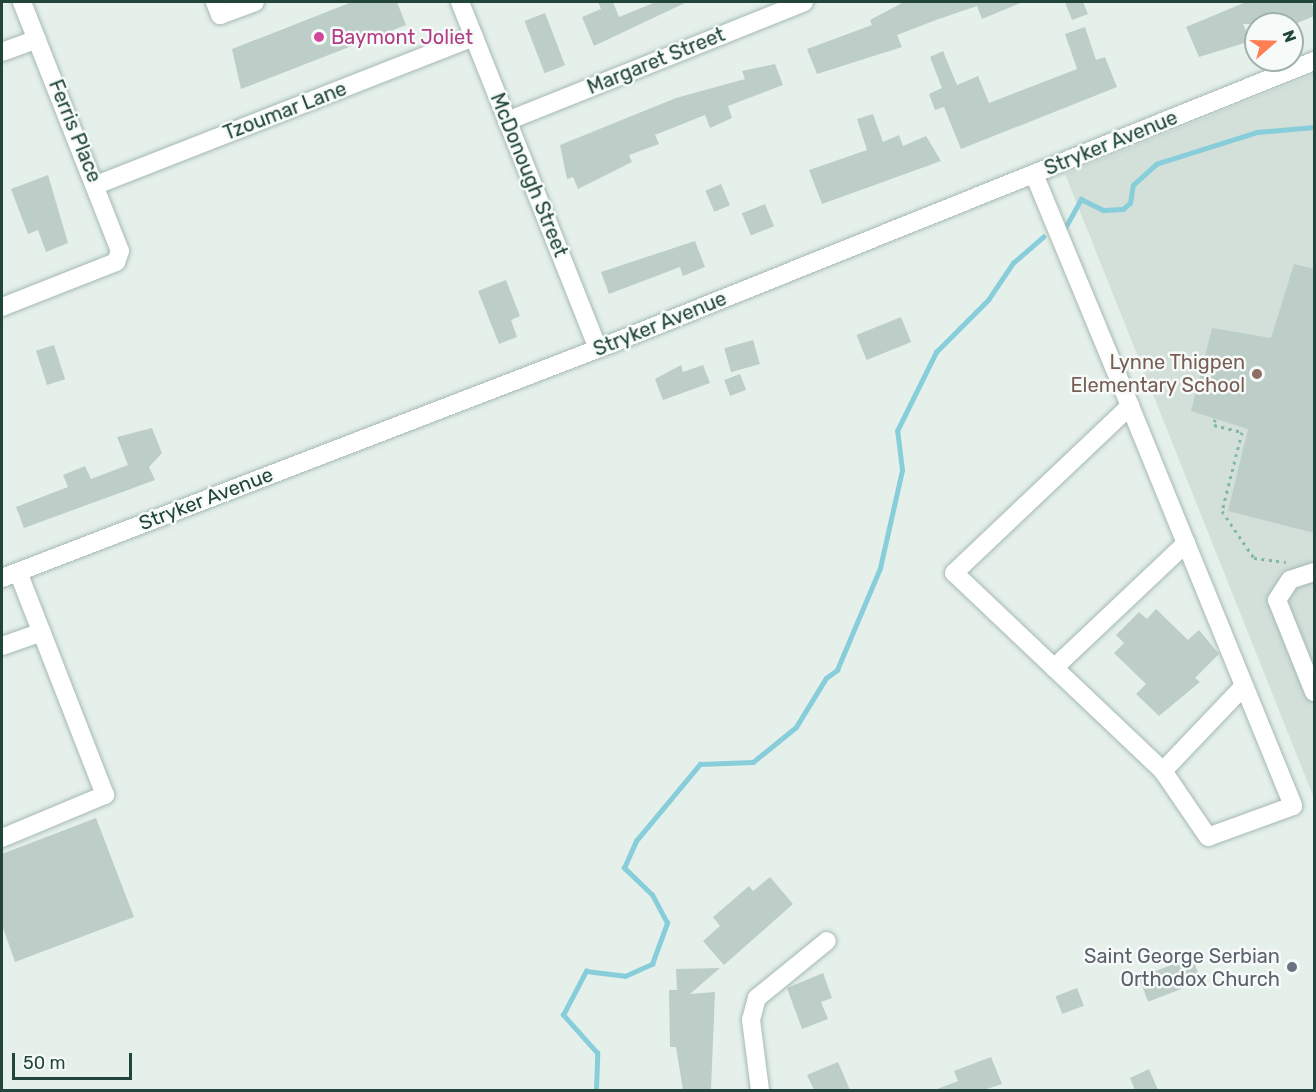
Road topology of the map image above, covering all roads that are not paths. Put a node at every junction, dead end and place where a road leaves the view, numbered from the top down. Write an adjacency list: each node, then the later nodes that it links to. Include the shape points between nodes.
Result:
1 (22, 2): 7 (street, Ferris Place)
2 (215, 2): 3 (street, via 220,15)
3 (255, 2)
4 (460, 2): 6 (street, McDonough Street)
5 (804, 2): 10 (street, Margaret Street)
6 (474, 37): 10 (street, McDonough Street); 12 (street, Tzoumar Lane)
7 (37, 39): 8 (street); 12 (street, Ferris Place)
8 (2, 52)
9 (1314, 61): 11 (street, Stryker Avenue)
10 (507, 121): 14 (street, McDonough Street)
11 (1034, 174): 14 (street, Stryker Avenue); 15 (street)
12 (96, 185): 13 (street, Ferris Place, via 120,242 116,262)
13 (2, 307)
14 (598, 349): 18 (street, Stryker Avenue)
15 (1130, 406): 16 (street); 21 (street, via 954,573)
16 (1186, 543): 21 (street); 22 (street)
17 (1314, 572): 23 (street, via 1290,580 1277,600)
18 (10, 575): 19 (street)
19 (42, 632): 20 (street); 25 (street, via 105,795)
20 (2, 646)
21 (1054, 668): 24 (street)
22 (1244, 686): 24 (street); 24 (street, via 1293,806 1208,837)
23 (1314, 692)
24 (1163, 771)
25 (2, 838)
26 (827, 941): 27 (street, via 758,998 751,1020)
27 (760, 1090)

